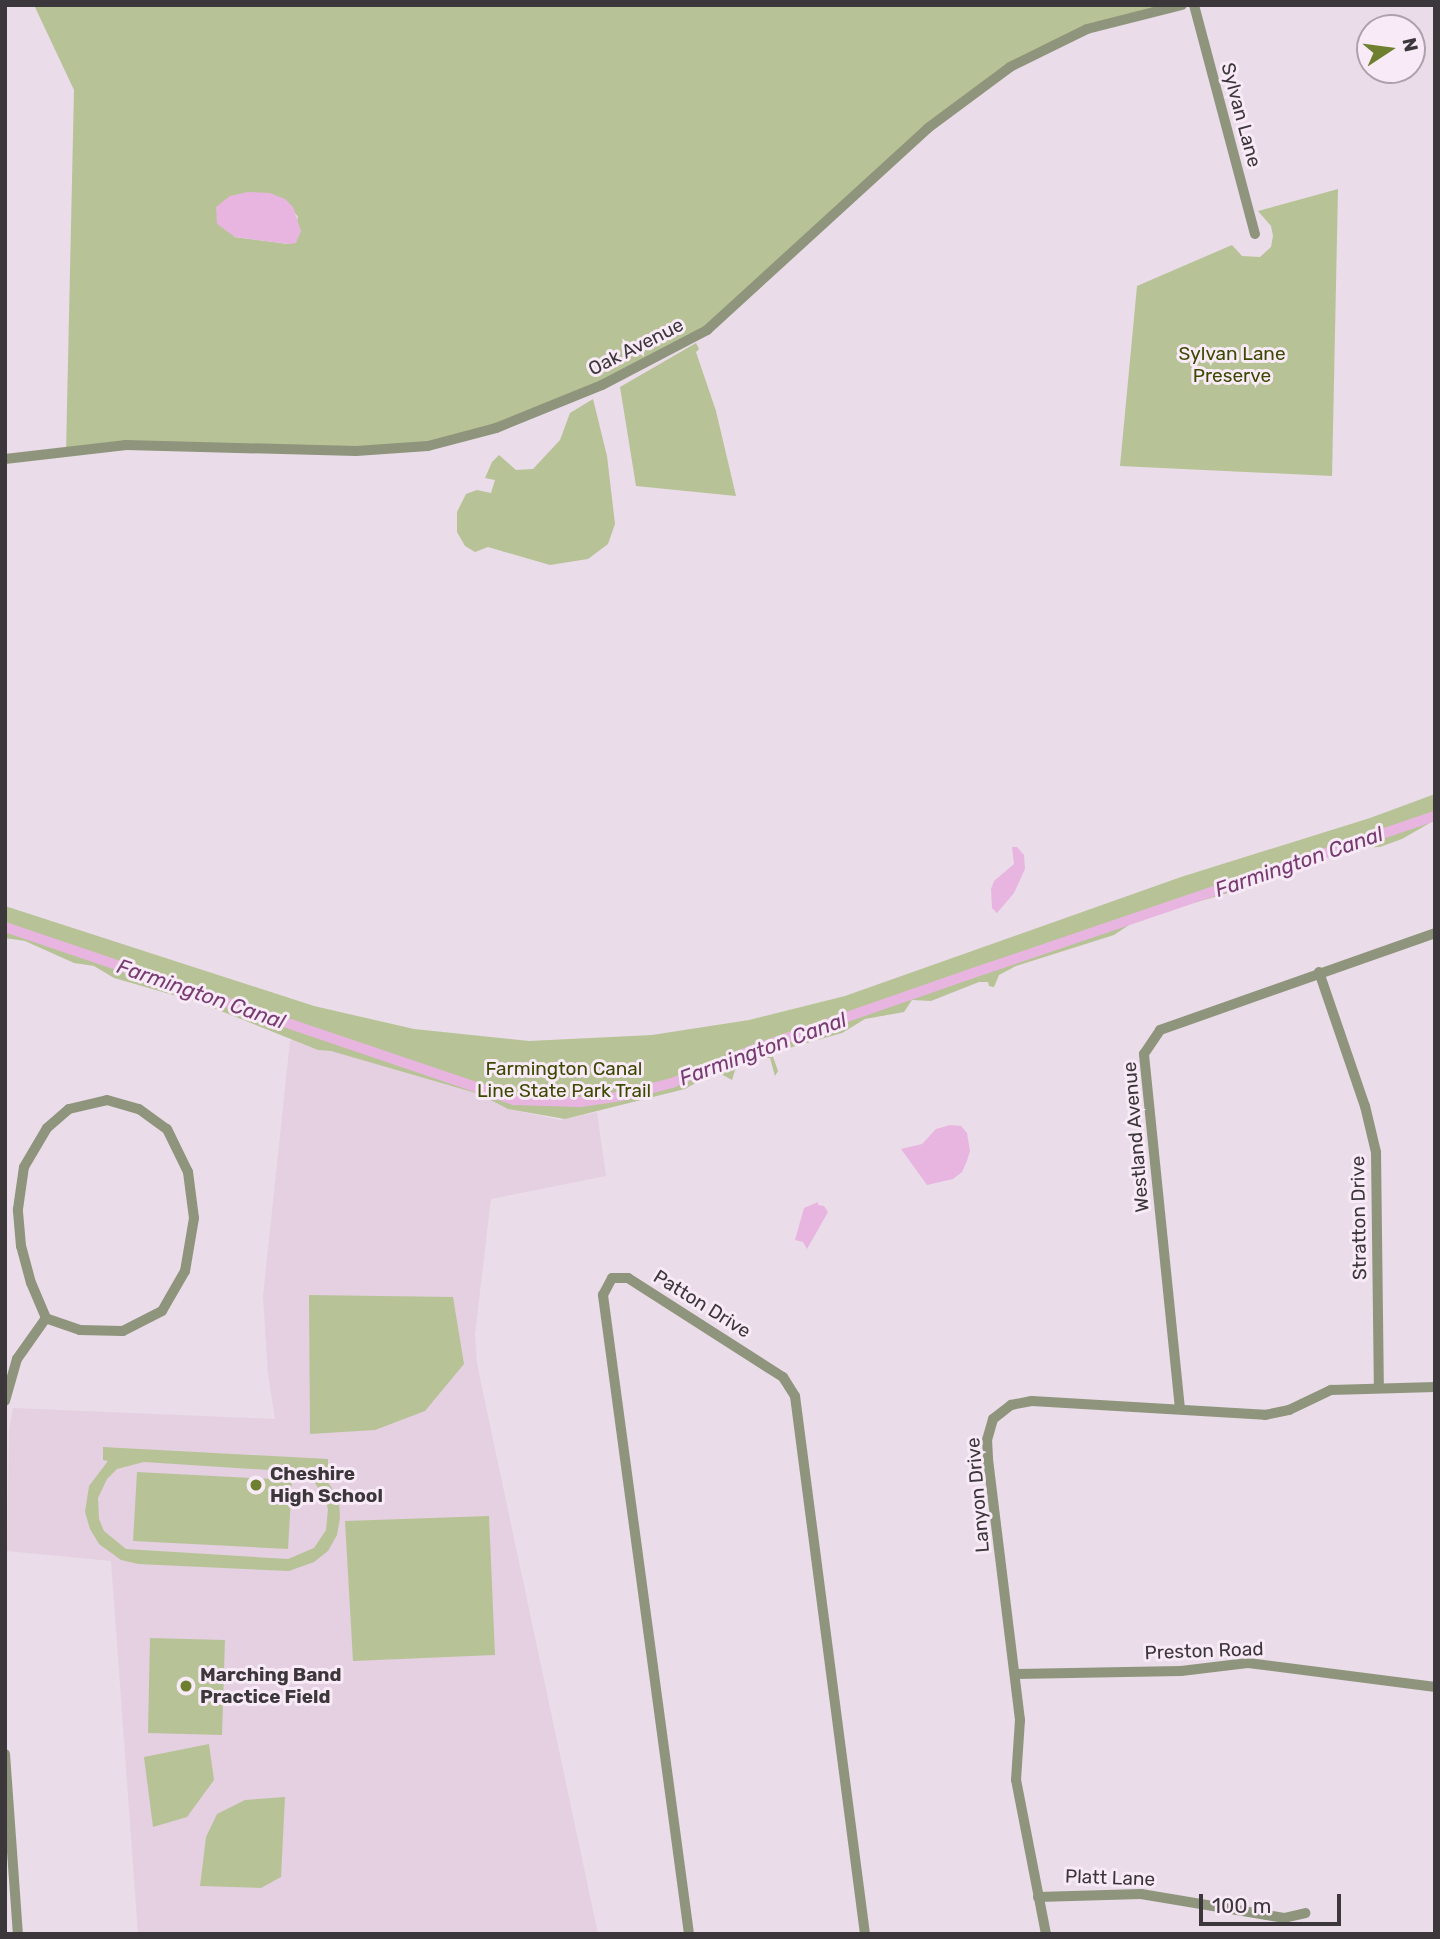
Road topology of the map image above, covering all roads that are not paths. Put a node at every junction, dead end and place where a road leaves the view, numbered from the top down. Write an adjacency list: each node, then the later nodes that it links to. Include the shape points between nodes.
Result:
1 (1182, 5): 4 (street, Oak Avenue, via 1087,29 1010,67 928,128 707,330 602,385 496,428 428,446 356,451 126,445)
2 (1195, 5): 3 (street, Sylvan Lane)
3 (1255, 234)
4 (5, 458)
5 (1435, 933): 6 (street, Westland Avenue)
6 (1319, 972): 9 (street, Stratton Drive, via 1365,1105 1376,1152); 11 (street, Westland Avenue, via 1160,1030 1144,1054)
7 (46, 1318): 7 (street, via 80,1330 123,1331 162,1311 185,1271 194,1218 188,1172 167,1129 139,1108 107,1100 69,1109 47,1128 24,1167 18,1209 21,1247); 10 (street, via 16,1359)
8 (1435, 1387): 9 (street, Lanyon Drive)
9 (1379, 1388): 11 (street, Lanyon Drive, via 1331,1390 1289,1410 1265,1415)
10 (5, 1401)
11 (1180, 1409): 12 (street, Lanyon Drive, via 1032,1401 1011,1405 993,1419 988,1458)
12 (1015, 1674): 13 (street, Preston Road, via 1181,1671 1248,1663); 16 (street, Lanyon Drive, via 1020,1720 1016,1780)
13 (1435, 1687)
14 (5, 1754): 15 (street)
15 (6, 1768): 18 (street)
16 (1038, 1897): 17 (street, Platt Lane, via 1141,1894 1284,1917); 21 (street, Lanyon Drive)
17 (1305, 1913)
18 (18, 1934)
19 (689, 1934): 20 (street, Patton Drive, via 603,1295 612,1278 628,1278 783,1377 795,1396)
20 (865, 1934)
21 (1046, 1934)

